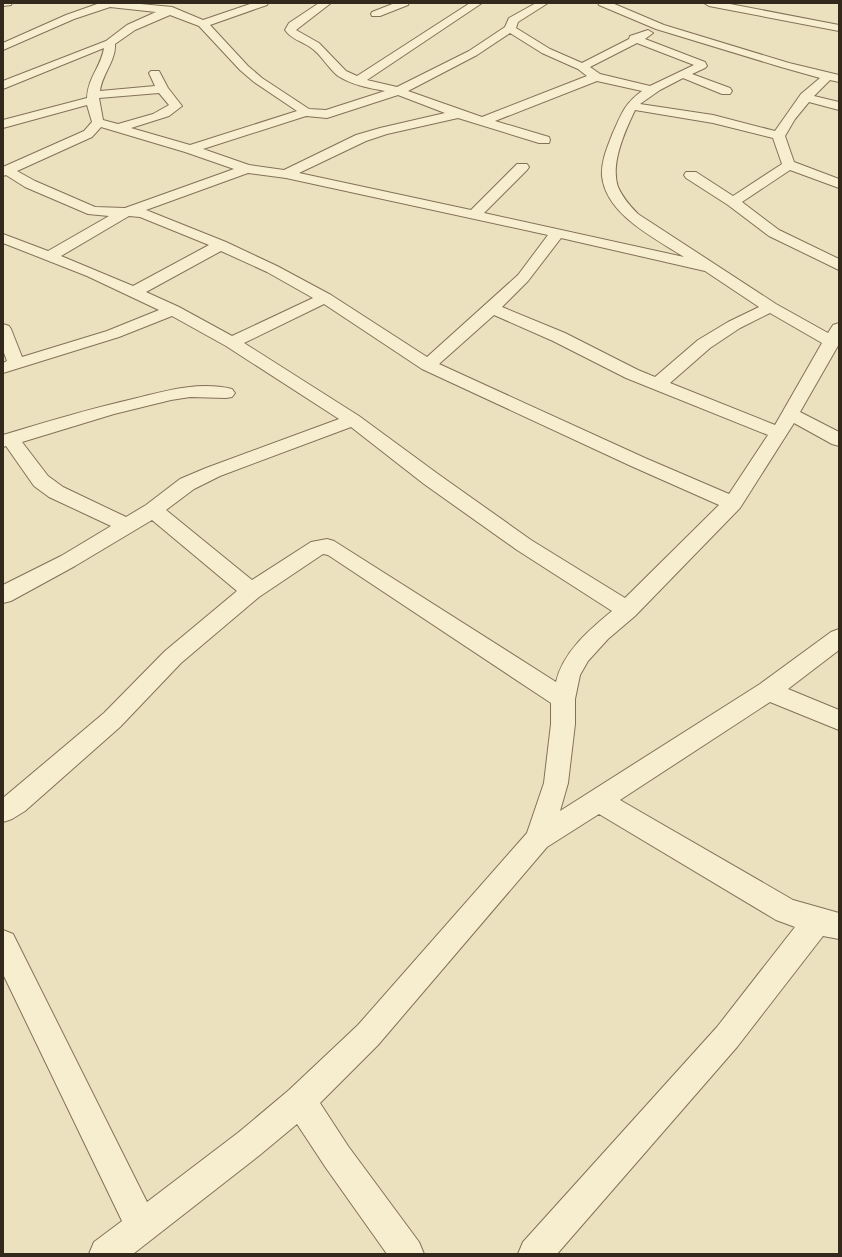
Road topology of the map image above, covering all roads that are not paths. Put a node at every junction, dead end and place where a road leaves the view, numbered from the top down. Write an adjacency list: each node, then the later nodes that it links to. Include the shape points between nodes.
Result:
1 (3, 3): 2 (street)
2 (7, 3)
3 (105, 3): 4 (street)
4 (111, 3): 13 (street); 20 (street, via 86,10)
5 (263, 3): 15 (street)
6 (326, 3): 29 (street, via 293,25 290,30 315,45 342,73)
7 (404, 3): 14 (street)
8 (477, 3): 29 (street)
9 (543, 3): 18 (street, via 513,20)
10 (603, 3): 16 (street)
11 (712, 3): 17 (street)
12 (187, 5): 13 (street)
13 (170, 11): 15 (street); 22 (street, via 128,30)
14 (376, 14)
15 (204, 24): 39 (street, via 244,68 302,108)
16 (660, 28): 21 (street); 28 (street)
17 (839, 28)
18 (510, 29): 24 (street, via 539,48); 32 (street, via 473,53)
19 (10, 33): 20 (street)
20 (29, 35): 23 (street)
21 (634, 38): 24 (street); 26 (street, via 702,64)
22 (110, 43): 30 (street); 36 (street, via 111,50 97,77)
23 (3, 47)
24 (582, 67): 27 (street)
25 (155, 73): 31 (street)
26 (682, 74): 33 (street); 34 (street)
27 (596, 77): 33 (street); 42 (street)
28 (833, 77): 35 (street)
29 (357, 81): 32 (street)
30 (3, 85)
31 (162, 89): 36 (street); 44 (street, via 176,106 172,110)
32 (398, 90): 39 (street, via 337,112); 40 (street)
33 (653, 90): 37 (street)
34 (726, 91)
35 (805, 97): 38 (street); 45 (street, via 789,116)
36 (93, 98): 41 (street); 43 (street)
37 (631, 106): 45 (street, via 713,119); 63 (street, via 610,155 608,178 614,193 633,216)
38 (839, 106)
39 (304, 112): 47 (street)
40 (458, 114): 42 (street); 52 (street, via 361,138)
41 (98, 122): 44 (street); 51 (street, via 88,134)
42 (481, 122): 46 (street)
43 (3, 124)
44 (120, 128): 47 (street)
45 (779, 136): 48 (street)
46 (544, 140)
47 (190, 149): 50 (street)
48 (789, 165): 54 (street); 55 (street)
49 (522, 167): 57 (street)
50 (247, 169): 52 (street); 56 (street)
51 (5, 171): 56 (street, via 93,211)
52 (286, 174): 57 (street)
53 (691, 175): 55 (street)
54 (839, 184)
55 (733, 202): 62 (street, via 774,233)
56 (126, 212): 60 (street, via 143,213); 61 (street)
57 (474, 214): 58 (street)
58 (557, 232): 63 (street); 67 (street, via 523,278)
59 (3, 238): 61 (street)
60 (221, 245): 64 (street); 65 (street)
61 (50, 256): 64 (street)
62 (839, 265)
63 (712, 268): 66 (street)
64 (133, 292): 68 (street)
65 (325, 298): 71 (street); 72 (street)
66 (770, 306): 70 (street); 74 (street, via 734,324 704,344)
67 (492, 308): 72 (street); 74 (street)
68 (173, 310): 71 (street); 73 (street, via 113,334)
69 (3, 329): 73 (street)
70 (837, 332): 76 (street)
71 (232, 342): 77 (street)
72 (428, 364): 81 (street, via 638,462)
73 (10, 366)
74 (658, 384): 78 (street)
75 (226, 393): 79 (street, via 190,392 171,395)
76 (790, 414): 78 (street); 80 (street)
77 (353, 420): 82 (street, via 213,472 187,484); 86 (street, via 524,545)
78 (778, 433): 81 (street)
79 (6, 440): 83 (street, via 46,486)
80 (839, 440)
81 (733, 503): 86 (street)
82 (153, 510): 83 (street); 84 (street)
83 (128, 526): 85 (street)
84 (251, 591): 89 (street, via 304,555 327,546); 92 (street, via 173,657 112,720 16,803)
85 (3, 595)
86 (627, 610): 89 (street, via 600,633 580,655 569,674)
87 (839, 638): 88 (street)
88 (768, 691): 90 (street); 91 (street)
89 (564, 699): 93 (street, via 556,784)
90 (839, 720)
91 (598, 800): 93 (street); 94 (street, via 786,911)
92 (3, 810)
93 (538, 839): 96 (street, via 368,1035)
94 (828, 924): 100 (street)
95 (3, 944): 97 (street)
96 (300, 1101): 97 (street); 99 (street)
97 (142, 1227): 98 (street)
98 (106, 1254)
99 (407, 1254)
100 (535, 1254)

